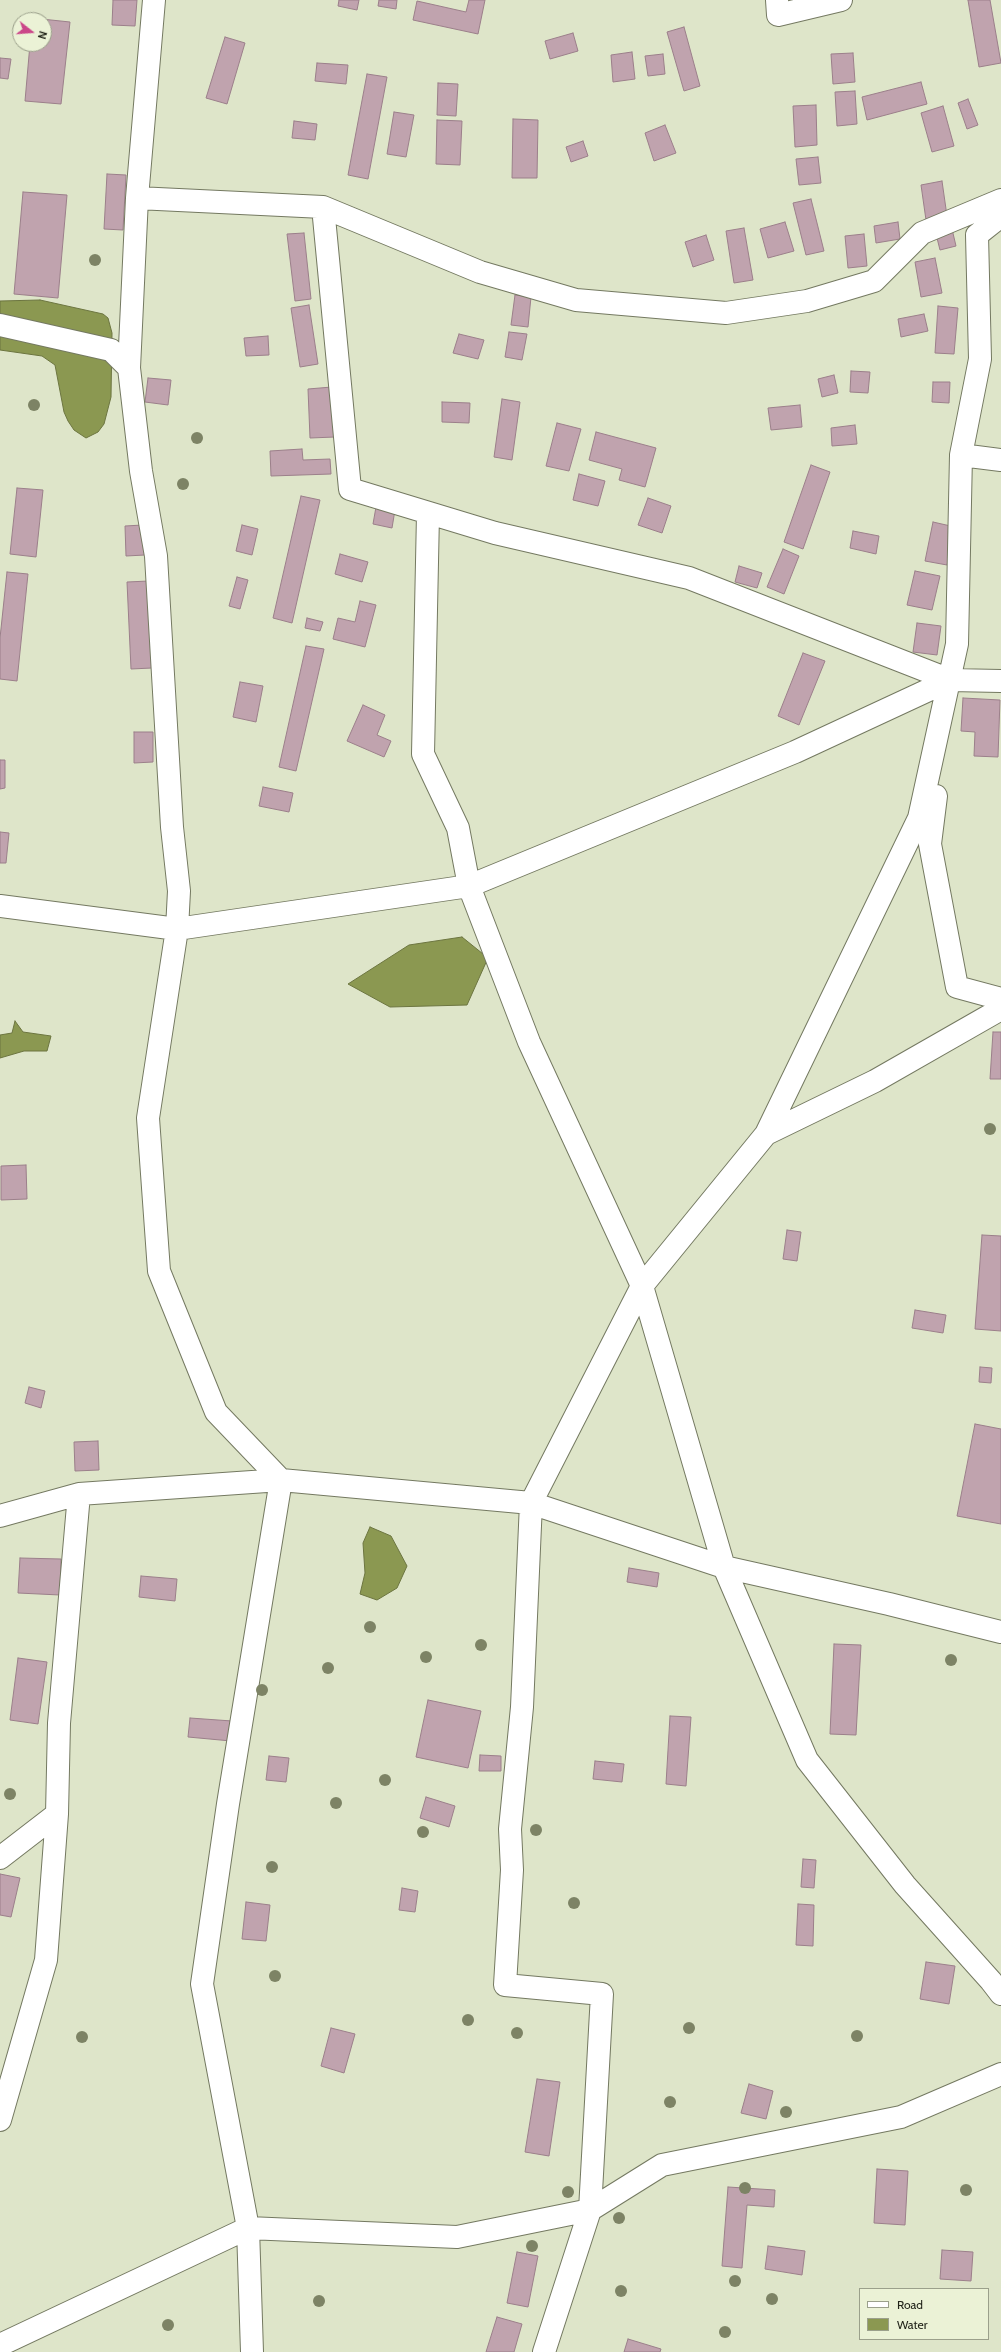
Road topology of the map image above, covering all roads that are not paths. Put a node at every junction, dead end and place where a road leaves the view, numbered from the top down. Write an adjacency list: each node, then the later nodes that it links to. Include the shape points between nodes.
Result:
1 (154, 0): 4 (street)
2 (777, 0): 3 (street, via 778,15)
3 (841, 0)
4 (137, 198): 6 (street); 9 (street)
5 (1001, 200): 6 (street, via 922,233 874,281 807,301 726,313 576,300 480,272)
6 (323, 207): 12 (street, via 350,489)
7 (1001, 216): 10 (street, via 977,235 980,359)
8 (0, 325): 9 (street, via 111,350)
9 (129, 368): 17 (street, via 141,471 156,556 172,827 179,891)
10 (960, 455): 11 (street); 13 (street, via 957,644)
11 (1001, 460)
12 (428, 514): 13 (street, via 495,533 689,578); 15 (street, via 423,754 458,828)
13 (950, 680): 14 (street); 15 (street, via 795,752); 18 (street, via 930,844 957,987); 20 (street, via 919,818)
14 (1001, 681)
15 (469, 886): 17 (street); 21 (street, via 529,1042)
16 (0, 906): 17 (street)
17 (177, 929): 22 (street, via 148,1118 159,1271 216,1412)
18 (1001, 999)
19 (1001, 1009): 20 (street, via 875,1081)
20 (766, 1134): 21 (street)
21 (642, 1286): 24 (street); 26 (street)
22 (281, 1480): 23 (street); 24 (street); 34 (street, via 228,1804 202,1984)
23 (79, 1494): 25 (street); 28 (street, via 59,1724)
24 (531, 1503): 26 (street); 33 (street, via 522,1707 510,1829 512,1870 505,1985 602,1994)
25 (0, 1516)
26 (724, 1567): 27 (street); 30 (street, via 807,1760 905,1885 992,1980)
27 (1001, 1632)
28 (57, 1814): 29 (street); 32 (street, via 46,1960)
29 (0, 1858)
30 (1001, 1994)
31 (1001, 2074): 33 (street, via 901,2117 662,2165)
32 (0, 2120)
33 (590, 2210): 34 (street, via 457,2237); 37 (street)
34 (248, 2228): 35 (street); 36 (street)
35 (0, 2345)
36 (252, 2352)
37 (544, 2352)

